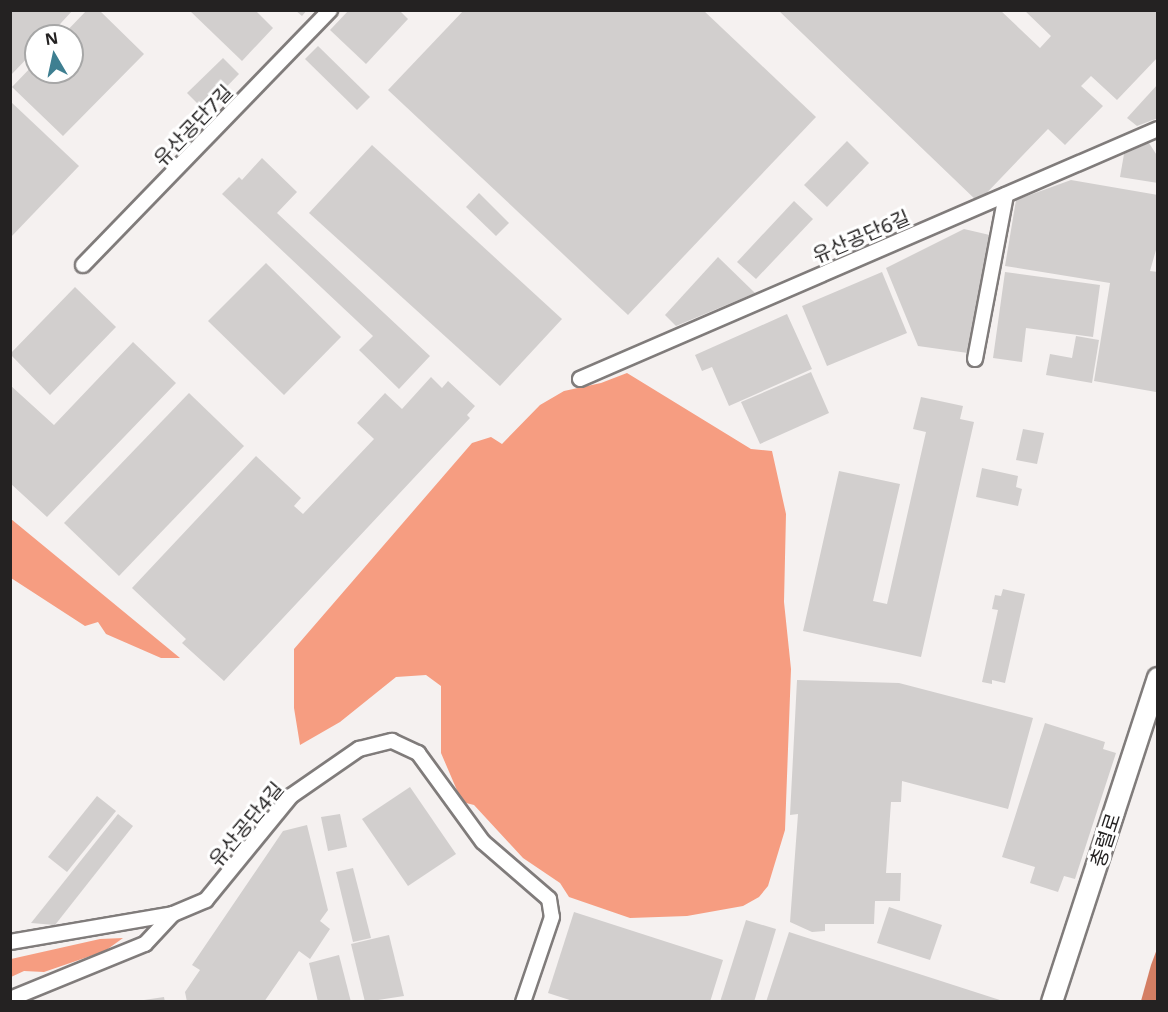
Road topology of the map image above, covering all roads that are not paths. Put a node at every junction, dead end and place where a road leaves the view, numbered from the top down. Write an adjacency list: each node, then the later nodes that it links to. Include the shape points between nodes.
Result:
1 (330, 10): 4 (street, 유산공단7길)
2 (1158, 129): 3 (street, 유산공단6길)
3 (1006, 195): 5 (street); 6 (street, 유산공단6길)
4 (83, 266)
5 (975, 359)
6 (580, 379)
7 (1158, 678): 12 (main road, 충렬로)
8 (173, 914): 9 (street, 유산공단4길); 10 (street, via 145,944); 11 (street, 유산공단4길, via 206,900 217,890 291,796 359,749 392,741 418,753 483,842 549,899 552,917)
9 (10, 942)
10 (10, 999)
11 (523, 1002)
12 (1052, 1002)

